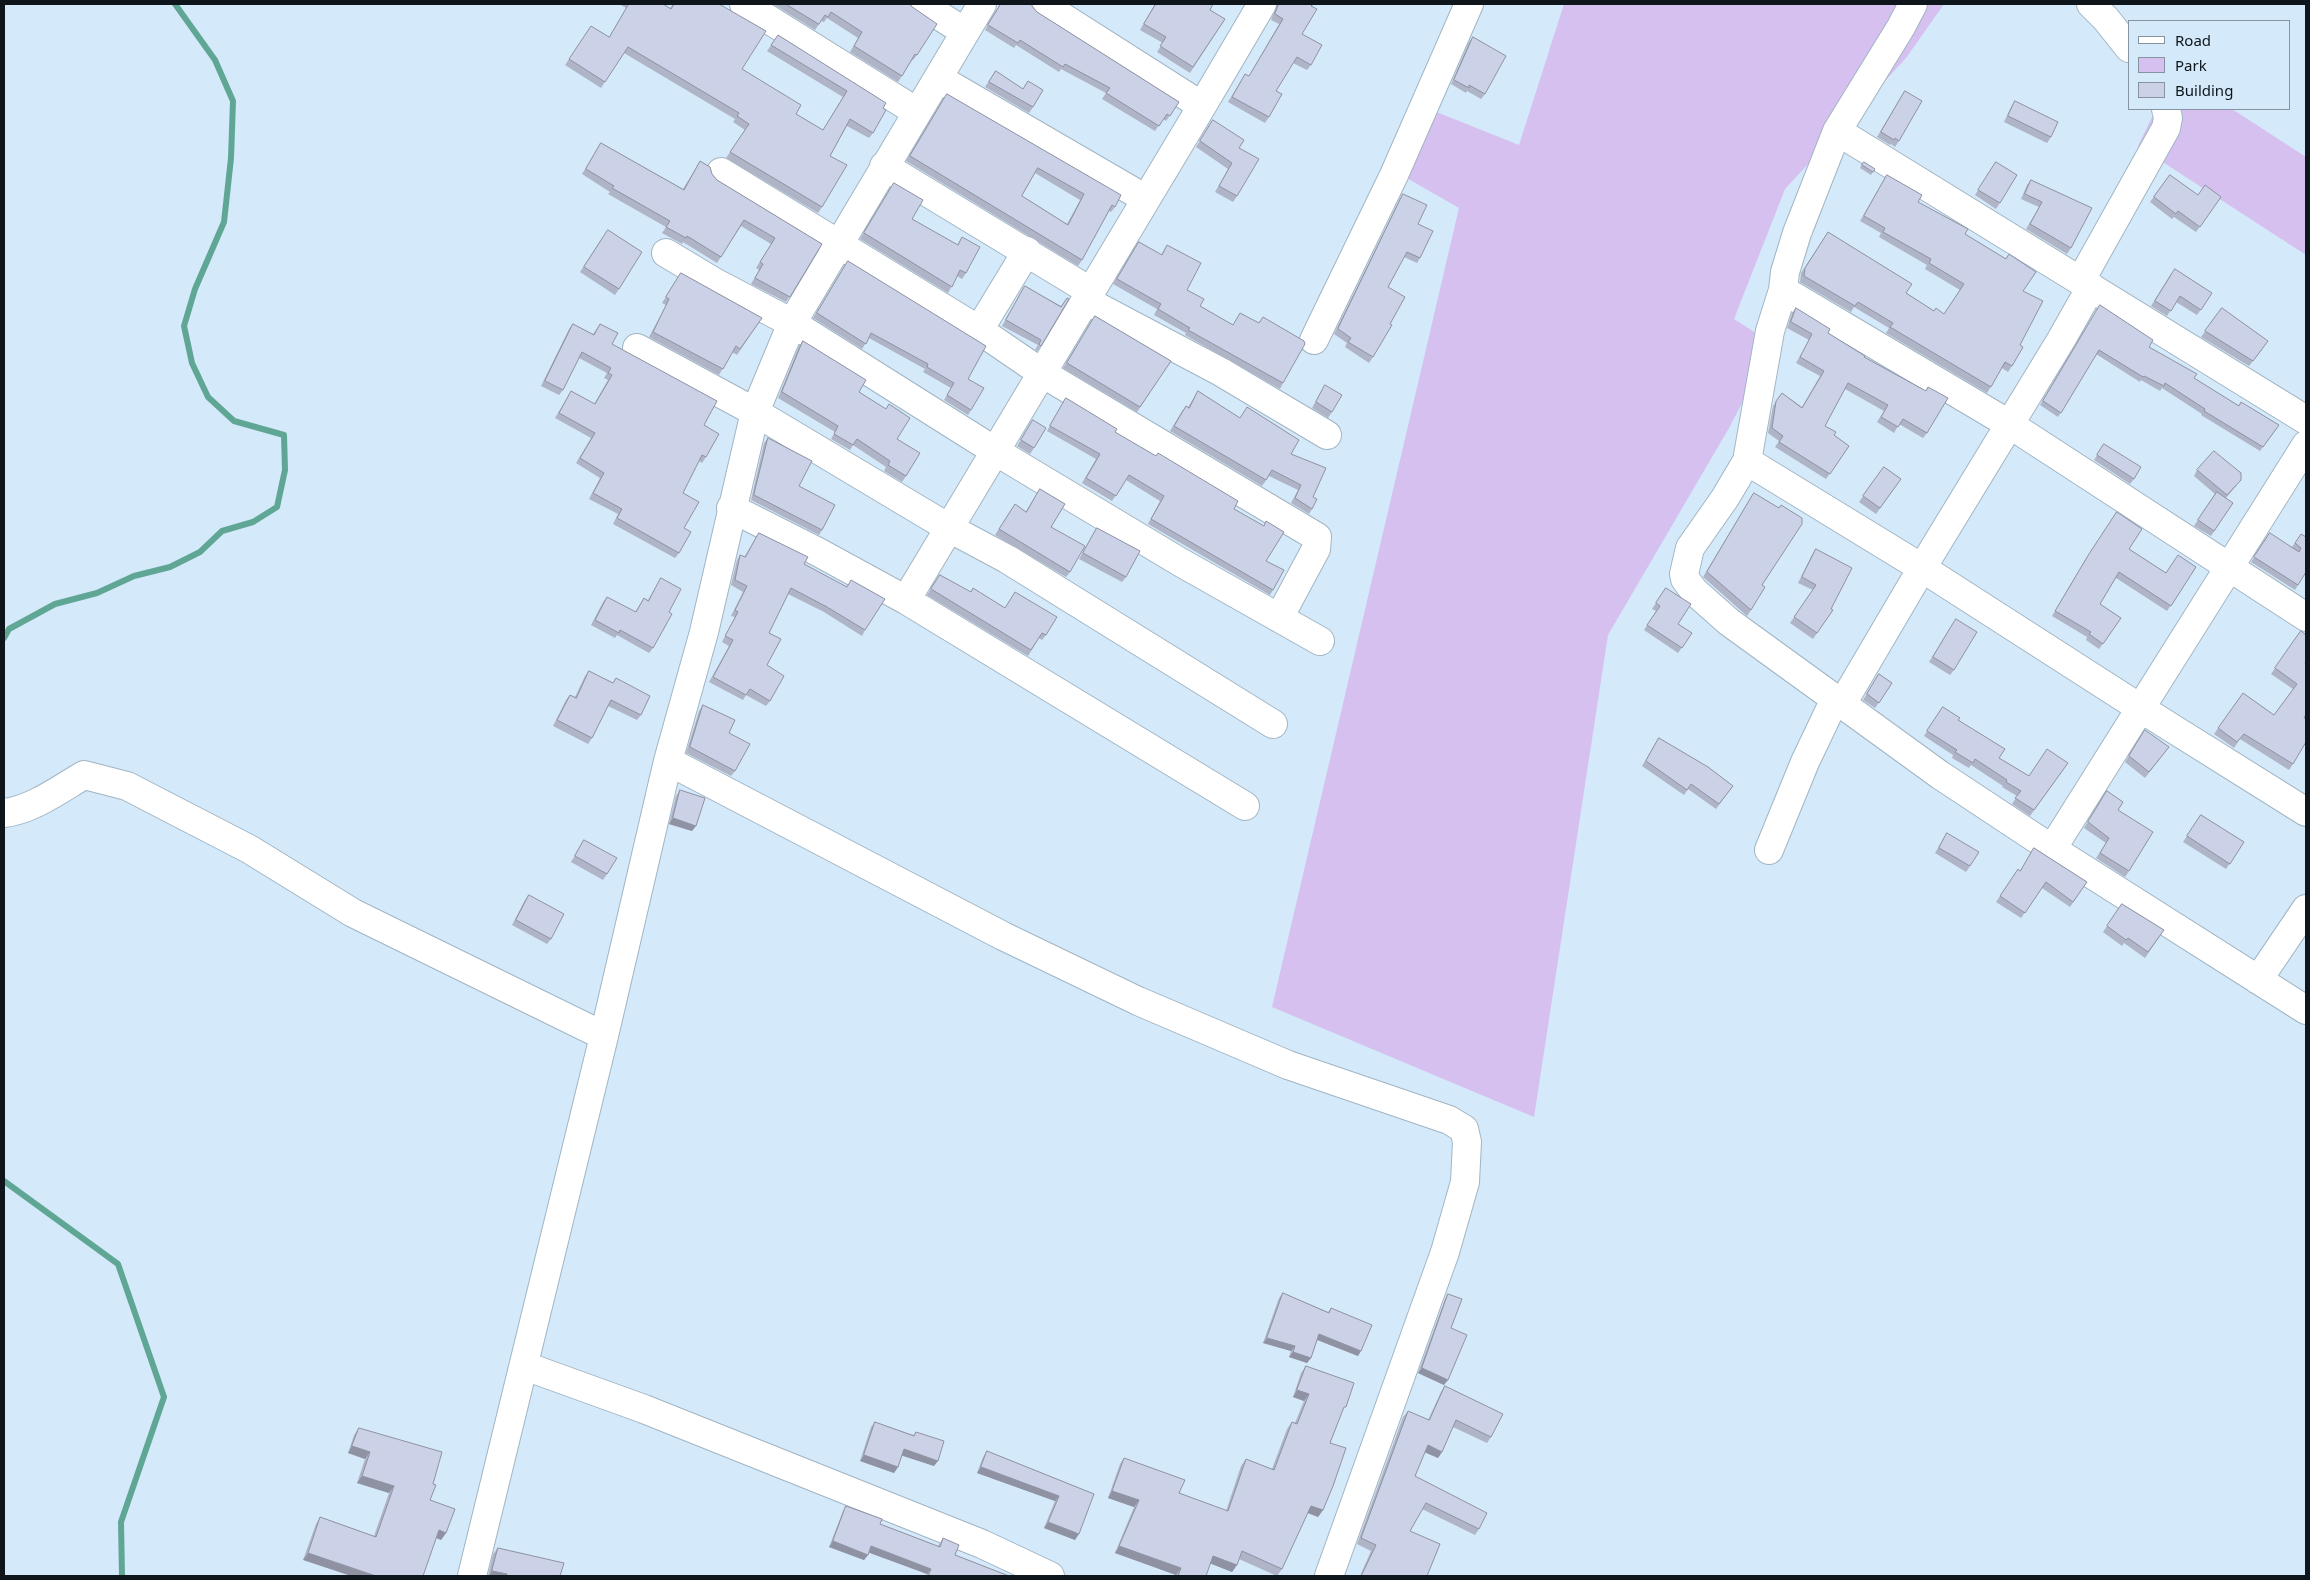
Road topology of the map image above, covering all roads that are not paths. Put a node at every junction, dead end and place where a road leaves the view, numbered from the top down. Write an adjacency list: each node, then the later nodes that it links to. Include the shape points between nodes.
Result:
1 (744, 4): 14 (street)
2 (921, 4): 9 (street)
3 (982, 4): 9 (street)
4 (1042, 4): 12 (street)
5 (1262, 4): 12 (street)
6 (1469, 4): 27 (street, via 1394,175)
7 (1912, 4): 15 (street, via 1901,28)
8 (2091, 4): 10 (street)
9 (965, 32): 11 (street)
10 (2128, 47)
11 (938, 78): 14 (street); 18 (street)
12 (1202, 106): 18 (street)
13 (2166, 110): 22 (street, via 2166,128)
14 (917, 112): 16 (street)
15 (1838, 131): 22 (street); 23 (street, via 1798,233 1785,272)
16 (884, 166): 19 (street); 20 (street)
17 (721, 172): 19 (street)
18 (1146, 199): 24 (street)
19 (840, 245): 25 (street); 26 (street)
20 (1027, 252): 24 (street); 26 (street)
21 (666, 253): 25 (street)
22 (2086, 284): 31 (street); 32 (street, via 2061,340)
23 (1783, 290): 32 (street); 36 (street, via 1770,331)
24 (1088, 295): 29 (street); 33 (street)
25 (792, 323): 30 (street); 35 (street)
26 (979, 330): 29 (street)
27 (1314, 340)
28 (636, 348): 30 (street)
29 (1042, 373): 35 (street); 43 (street, via 1317,537 1316,549)
30 (755, 412): 37 (street); 38 (street)
31 (2306, 420)
32 (2009, 424): 39 (street); 40 (street)
33 (1327, 435)
34 (2306, 445): 40 (street)
35 (995, 450): 38 (street); 43 (street)
36 (1747, 461): 39 (street); 45 (street, via 1690,548 1685,579 1729,622)
37 (731, 508): 41 (street); 48 (street, via 704,632)
38 (949, 528): 41 (street); 47 (street, via 1007,559)
39 (1922, 568): 45 (street); 46 (street)
40 (2230, 568): 42 (street); 46 (street)
41 (906, 600): 49 (street)
42 (2306, 617)
43 (1279, 618): 44 (street)
44 (1320, 641)
45 (1839, 702): 52 (street, via 1940,775); 53 (street, via 1806,762)
46 (2140, 708): 50 (street); 52 (street)
47 (1273, 724)
48 (668, 761): 57 (street); 61 (street, via 1003,936 1138,1001 1288,1065 1449,1120 1464,1129 1467,1142 1465,1182 1445,1252)
49 (1245, 806)
50 (2306, 812)
51 (8, 813): 57 (street, via 48,797 84,775 128,786 249,848 353,913)
52 (2052, 849): 55 (street)
53 (1769, 850)
54 (2306, 909): 55 (street)
55 (2258, 980): 56 (street)
56 (2306, 1010)
57 (604, 1036): 58 (street)
58 (525, 1366): 59 (street); 60 (street, via 662,1416 982,1544)
59 (472, 1576)
60 (1050, 1576)
61 (1329, 1576)

